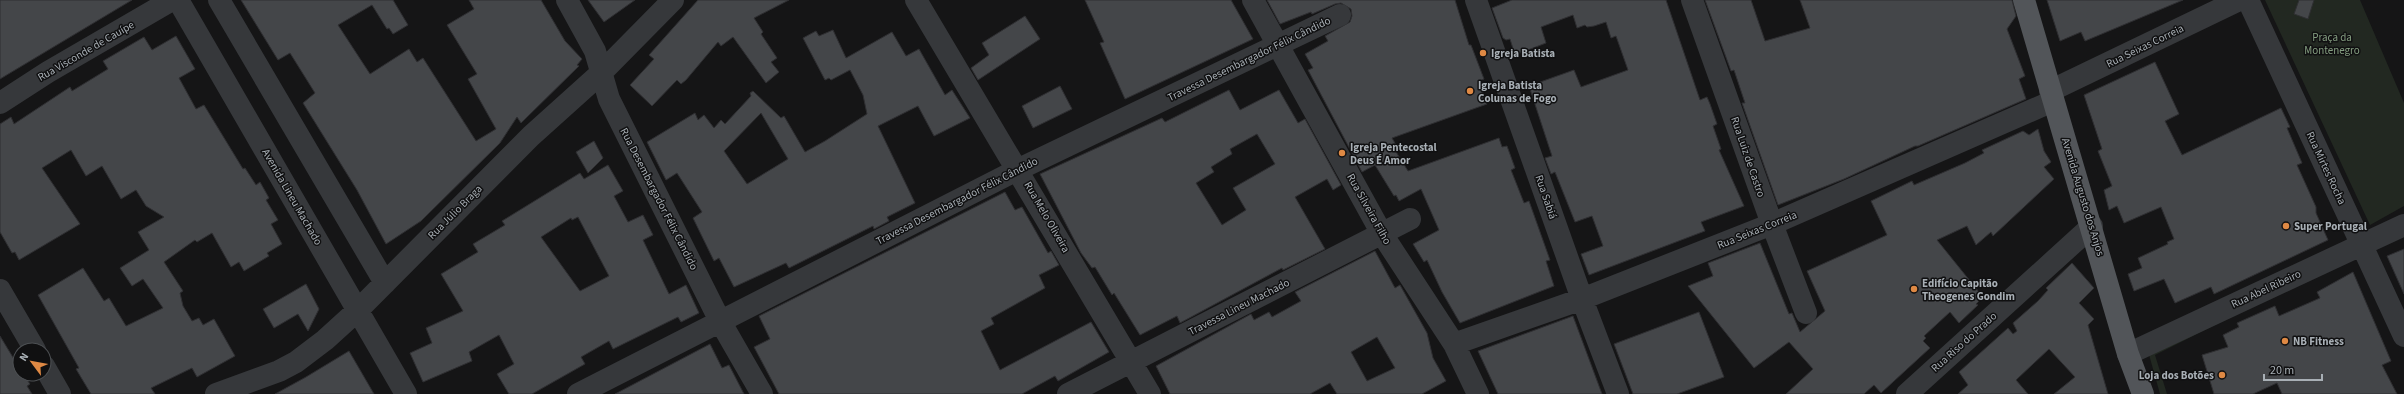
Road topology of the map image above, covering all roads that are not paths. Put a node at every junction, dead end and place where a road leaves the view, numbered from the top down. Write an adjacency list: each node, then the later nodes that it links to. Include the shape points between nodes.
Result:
1 (172, 0): 17 (street, Rua Visconde de Cauípe)
2 (178, 0): 28 (street, Avenida Lineu Machado)
3 (219, 0): 25 (street)
4 (567, 0): 15 (street, Rua Desembargador Félix Cândido, via 588,34)
5 (673, 0): 15 (street, Rua Júlio Braga)
6 (916, 0): 18 (street, Rua Melo Oliveira)
7 (1253, 0): 14 (street, Rua Silveira Filho)
8 (1476, 0): 27 (street, Rua Sabiá)
9 (1692, 0): 20 (street, Rua Luiz de Castro)
10 (2024, 0): 16 (main road, Avenida Augusto dos Anjos)
11 (2239, 0): 16 (street, Rua Seixas Correia)
12 (2248, 0): 24 (street, Rua Mirtes Rocha)
13 (1340, 15): 14 (street, Travessa Desembargador Félix Cândido)
14 (1279, 44): 18 (street, Travessa Desembargador Félix Cândido); 23 (street, Rua Silveira Filho)
15 (601, 73): 25 (street, Rua Júlio Braga, via 531,136); 30 (street, Rua Desembargador Félix Cândido, via 609,99)
16 (2052, 96): 20 (street, Rua Seixas Correia); 22 (main road, Avenida Augusto dos Anjos)
17 (0, 103)
18 (1019, 169): 30 (street, Travessa Desembargador Félix Cândido); 35 (street, Rua Melo Oliveira)
19 (1410, 219): 23 (street, Travessa Lineu Machado)
20 (1772, 224): 27 (street, Rua Seixas Correia); 29 (street, Rua Luiz de Castro)
21 (2404, 225): 24 (street, Rua Abel Ribeiro)
22 (2092, 226): 34 (main road, Avenida Augusto dos Anjos); 46 (street, Rua Riso do Prado)
23 (1382, 234): 33 (street, Rua Silveira Filho); 35 (street, Travessa Lineu Machado)
24 (2362, 245): 31 (street, Rua Mirtes Rocha); 34 (street, Rua Abel Ribeiro)
25 (385, 283): 28 (street, Rua Júlio Braga)
26 (0, 290): 32 (street)
27 (1582, 299): 33 (street, Rua Seixas Correia); 45 (street, Rua Sabiá)
28 (358, 310): 38 (street, Rua Júlio Braga, via 296,362 279,371); 39 (street, Avenida Lineu Machado)
29 (1806, 313)
30 (720, 321): 40 (street, Travessa Desembargador Félix Cândido); 41 (street, Rua Desembargador Félix Cândido)
31 (2404, 336)
32 (30, 342)
33 (1454, 344): 44 (street, Rua Silveira Filho)
34 (2128, 354): 47 (main road, Avenida Augusto dos Anjos)
35 (1131, 362): 42 (street, Travessa Lineu Machado); 43 (street, Rua Melo Oliveira)
36 (52, 380): 37 (street)
37 (60, 394)
38 (216, 394)
39 (406, 394)
40 (578, 394)
41 (762, 394)
42 (1068, 394)
43 (1150, 394)
44 (1478, 394)
45 (1618, 394)
46 (1907, 394)
47 (2143, 394)

